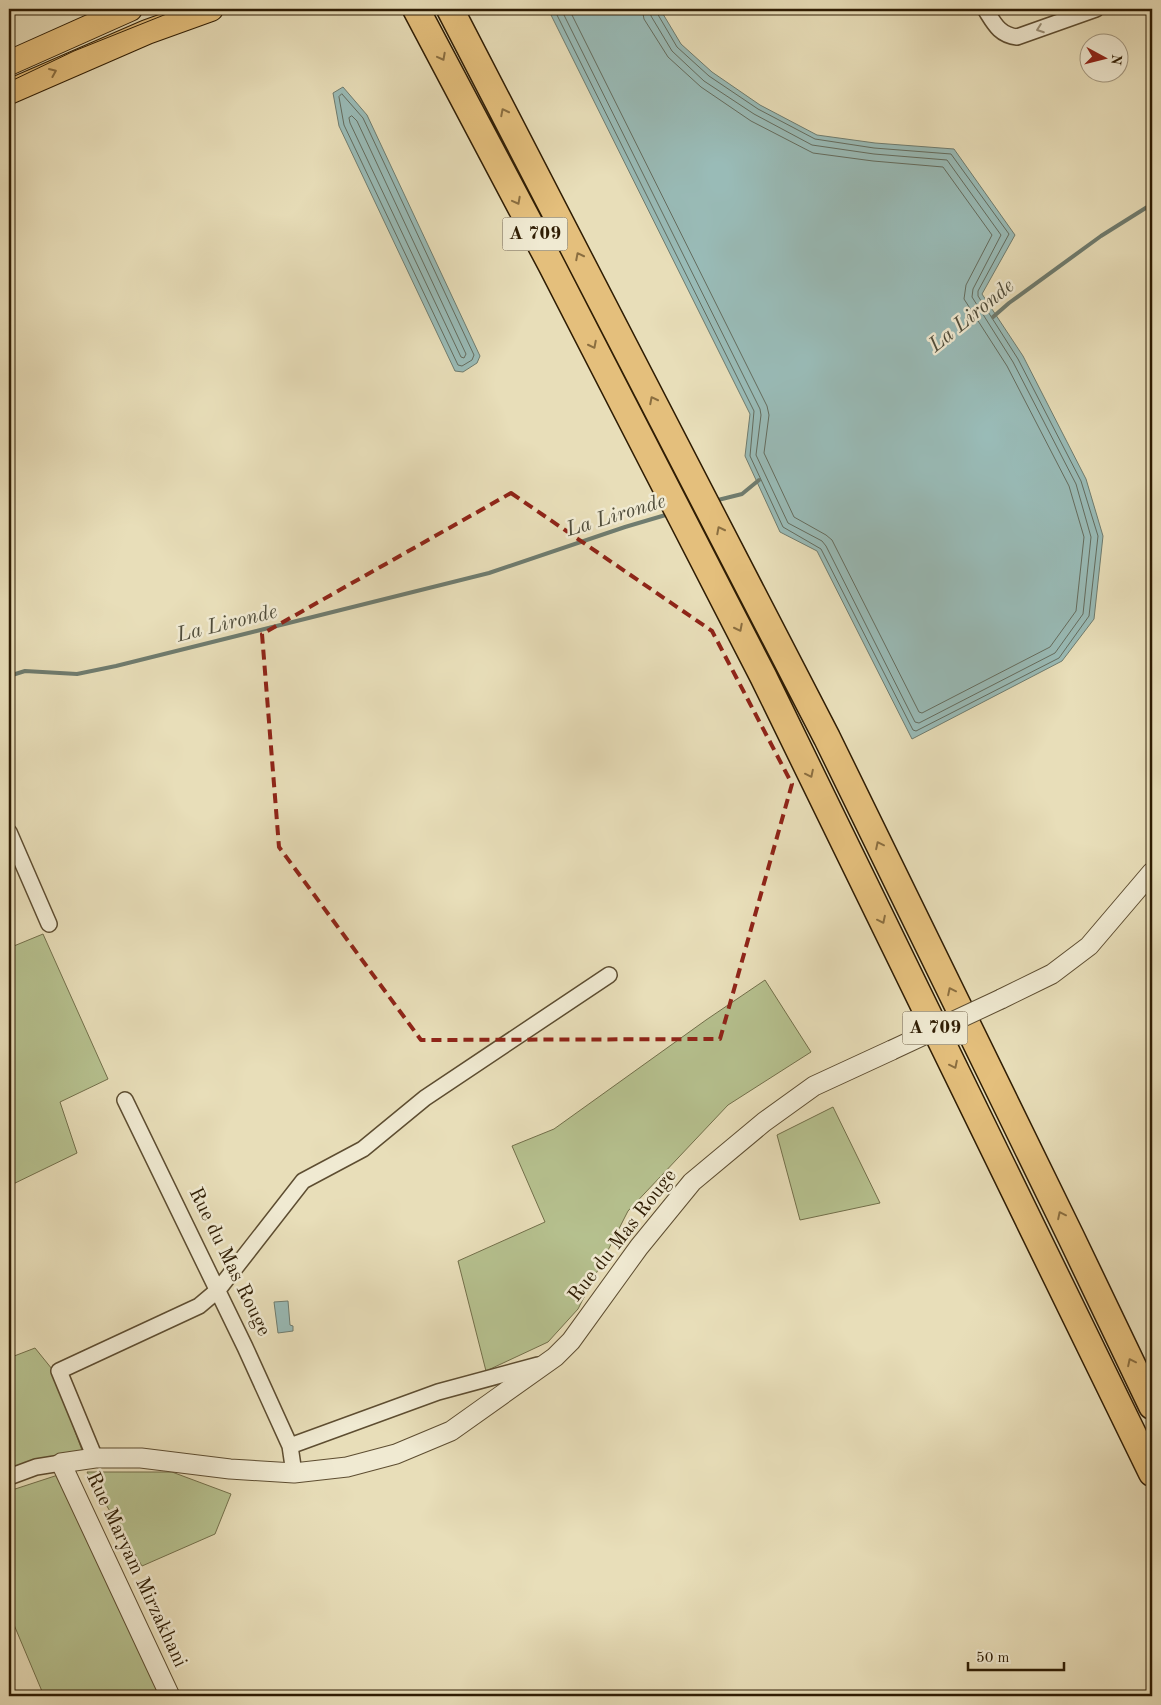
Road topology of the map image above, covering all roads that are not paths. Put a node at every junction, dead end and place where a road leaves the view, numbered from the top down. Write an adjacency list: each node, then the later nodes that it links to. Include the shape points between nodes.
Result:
1 (130, 9): 7 (main road)
2 (211, 9): 8 (main road, one-way to 2, via 147,32)
3 (450, 9): 16 (highway, A 709, one-way to 3, via 827,738)
4 (985, 9): 5 (street, one-way to 4, via 1017,37 1006,36)
5 (1096, 9)
6 (418, 12): 21 (highway, A 709, one-way to 21, via 717,584)
7 (9, 63)
8 (9, 92)
9 (9, 832): 11 (street)
10 (1152, 872): 15 (street, Rue du Mas Rouge, bridge, via 1089,946 1052,974 814,1086 764,1122 692,1182 639,1247 571,1341)
11 (49, 924)
12 (609, 975): 14 (street, via 425,1098 363,1149 303,1181)
13 (125, 1100): 14 (street, Rue du Mas Rouge)
14 (218, 1290): 17 (street, Rue du Mas Rouge); 18 (street, via 199,1306 59,1371)
15 (555, 1357): 17 (street, Rue du Mas Rouge, via 532,1368 438,1392); 20 (street, Rue du Mas Rouge, via 451,1431 388,1456 347,1467)
16 (1152, 1406)
17 (290, 1446): 20 (street, Rue du Mas Rouge)
18 (95, 1458): 19 (street, Rue du Mas Rouge); 20 (street, Rue du Mas Rouge, via 141,1458)
19 (61, 1463): 22 (street, Rue du Mas Rouge); 23 (street, Rue Maryam Mirzakhani)
20 (294, 1473)
21 (1152, 1473)
22 (9, 1477)
23 (170, 1696)

